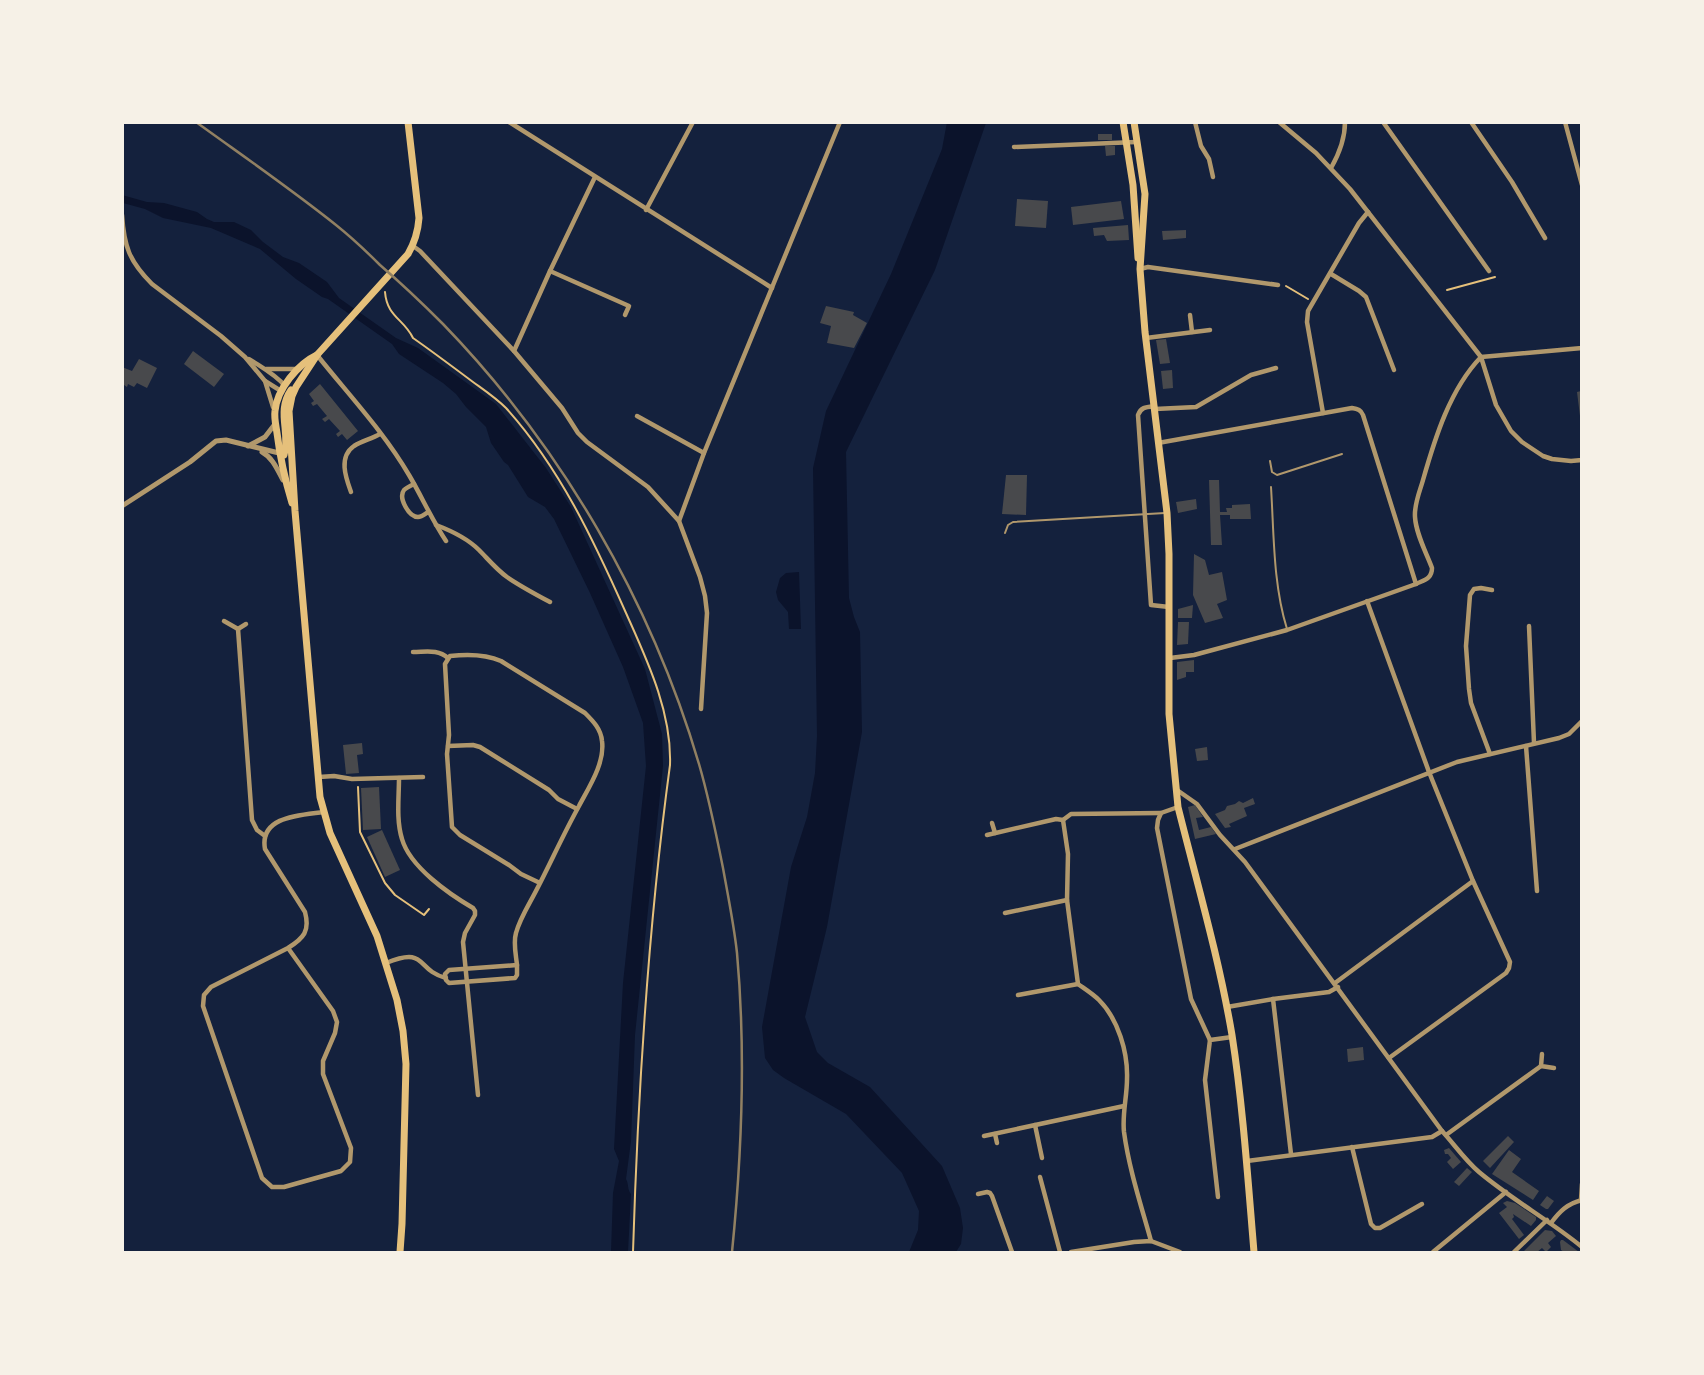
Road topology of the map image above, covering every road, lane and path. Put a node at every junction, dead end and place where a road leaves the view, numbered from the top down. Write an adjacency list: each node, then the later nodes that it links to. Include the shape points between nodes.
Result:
1 (408, 122): 24 (highway, via 419,218)
2 (509, 122): 17 (street)
3 (693, 122): 20 (street)
4 (840, 122): 31 (street)
5 (1123, 122): 14 (highway)
6 (1134, 122): 13 (highway)
7 (1195, 122): 18 (street)
8 (1279, 122): 16 (street)
9 (1345, 122): 16 (street)
10 (1383, 122): 27 (street)
11 (1471, 122): 23 (street)
12 (1565, 122): 19 (street)
13 (1137, 141): 14 (street); 25 (highway, via 1145,194)
14 (1127, 143): 15 (street); 25 (highway)
15 (1014, 147)
16 (1331, 168): 21 (street)
17 (595, 177): 20 (street); 26 (street)
18 (1213, 177)
19 (1581, 185)
20 (646, 210): 31 (street)
21 (1368, 212): 28 (street); 44 (street)
22 (122, 215): 43 (street, via 127,250 142,275)
23 (1545, 238)
24 (413, 246): 29 (highway); 41 (street)
25 (1140, 269): 30 (street); 39 (highway)
26 (550, 271): 35 (street, via 629,306); 41 (street)
27 (1489, 271): 33 (path, via 1496,277)
28 (1331, 274): 48 (street, via 1366,297); 53 (street, via 1308,311 1307,322)
29 (383, 280): 42 (highway); 159 (path, via 386,302 413,338 502,404 554,470 612,582 664,712 670,765 642,1050)
30 (1278, 285)
31 (772, 288): 59 (street)
32 (1289, 288): 34 (path)
33 (1447, 290)
34 (1301, 295)
35 (625, 315)
36 (1190, 315): 38 (street)
37 (1210, 330): 38 (street)
38 (1192, 332): 39 (street)
39 (1146, 338): 51 (highway)
40 (1581, 348): 44 (street)
41 (514, 351): 75 (street, via 578,433 648,487)
42 (317, 355): 47 (highway); 50 (highway); 56 (street)
43 (245, 357): 46 (street); 49 (street)
44 (1481, 357): 63 (street, via 1496,405 1516,437 1552,459); 79 (street, via 1449,406 1415,506 1417,528 1432,568 1429,578)
45 (1276, 368): 51 (street, via 1251,375 1196,407)
46 (265, 369): 47 (street); 50 (street, via 280,380)
47 (298, 369): 50 (highway)
48 (1394, 370)
49 (265, 381): 50 (street); 52 (street)
50 (287, 393): 52 (highway); 62 (highway, via 286,447); 65 (highway)
51 (1155, 408): 57 (highway); 74 (street, via 1144,407 1138,415)
52 (275, 411): 55 (highway)
53 (1323, 413): 57 (street); 79 (street, via 1352,408 1362,411)
54 (637, 416): 59 (street)
55 (275, 423): 58 (street, via 265,438); 62 (highway)
56 (380, 434): 66 (street); 69 (street, via 357,444 347,455 346,479)
57 (1158, 443): 73 (highway)
58 (251, 447): 61 (street); 62 (street); 70 (street, via 216,441)
59 (704, 453): 75 (street)
60 (1342, 454): 64 (lane, via 1277,475)
61 (268, 455): 62 (street); 67 (street)
62 (281, 455): 65 (highway); 67 (highway)
63 (1581, 460)
64 (1270, 461)
65 (293, 466): 71 (highway)
66 (414, 484): 72 (street); 72 (street, via 404,489 402,499 411,515 420,517)
67 (286, 485): 71 (highway)
68 (1271, 487): 88 (lane, via 1277,578)
69 (351, 492)
70 (122, 506)
71 (295, 511): 99 (highway)
72 (428, 512): 76 (street)
73 (1167, 513): 74 (lane); 83 (highway)
74 (1145, 514): 77 (lane, via 1013,522); 83 (street, via 1151,605)
75 (679, 521): 92 (street, via 700,577 707,613)
76 (436, 525): 78 (street); 82 (street, via 468,540 508,577)
77 (1005, 533)
78 (446, 541)
79 (1416, 584): 81 (street)
80 (1492, 590): 97 (street, via 1474,589 1470,595 1466,646 1471,703)
81 (1367, 601): 88 (street); 98 (street)
82 (550, 602)
83 (1169, 607): 91 (highway)
84 (224, 621): 87 (street)
85 (246, 624): 87 (street)
86 (1529, 626): 94 (street)
87 (237, 629): 112 (street, via 253,820)
88 (1287, 630): 91 (street)
89 (413, 652): 90 (street, via 436,651)
90 (448, 658): 95 (street, via 444,664); 105 (street, via 477,655 501,661 595,723 602,753)
91 (1169, 658): 103 (highway)
92 (701, 709)
93 (1581, 721): 94 (street, via 1569,734)
94 (1534, 743): 96 (street)
95 (448, 746): 105 (street, via 480,747); 115 (street, via 453,827)
96 (1526, 746): 97 (street); 116 (street)
97 (1490, 754): 98 (street)
98 (1429, 772): 113 (street); 114 (street)
99 (318, 777): 102 (street); 106 (highway)
100 (423, 777): 101 (street)
101 (398, 778): 102 (street); 123 (street, via 405,847 443,889 475,911 463,938)
102 (358, 779): 118 (path, via 360,832 385,883 425,915)
103 (1176, 789): 104 (highway); 113 (street, via 1197,804)
104 (1178, 807): 107 (street); 130 (highway)
105 (577, 809): 115 (street)
106 (323, 812): 112 (street, via 281,819); 121 (highway)
107 (1161, 813): 108 (street, via 1071,814); 132 (street, via 1157,828 1191,999)
108 (1063, 820): 110 (street); 117 (street)
109 (992, 822): 110 (street)
110 (995, 833): 111 (street)
111 (987, 835)
112 (265, 836): 120 (street, via 265,849 308,921 300,941)
113 (1235, 849): 127 (street)
114 (1473, 881): 127 (street); 134 (street, via 1510,968)
115 (540, 883): 122 (street, via 515,935)
116 (1537, 891)
117 (1067, 900): 119 (street); 126 (street)
118 (429, 909)
119 (1005, 913)
120 (288, 948): 120 (street, via 337,1022 323,1074 351,1148 350,1162 341,1171 272,1187 262,1178 202,1006 211,987)
121 (386, 964): 124 (street, via 411,957); 158 (highway, via 407,1064)
122 (517, 965): 123 (street); 125 (street, via 515,978)
123 (466, 970): 124 (street, via 449,970); 125 (street)
124 (446, 978): 125 (street, via 449,983)
125 (468, 982): 137 (street)
126 (1077, 984): 128 (street); 138 (street, via 1097,998 1116,1027 1125,1051)
127 (1336, 985): 129 (street, via 1329,992); 134 (street)
128 (1018, 995)
129 (1273, 999): 130 (street); 145 (street)
130 (1226, 1007): 131 (highway)
131 (1232, 1037): 132 (street); 147 (highway)
132 (1210, 1040): 152 (street, via 1205,1080)
133 (1542, 1055): 135 (street)
134 (1389, 1058): 140 (street)
135 (1541, 1066): 136 (street); 140 (street)
136 (1554, 1068)
137 (478, 1095)
138 (1124, 1106): 139 (street); 156 (street, via 1127,1147)
139 (1035, 1125): 141 (street); 146 (street)
140 (1444, 1133): 144 (street); 150 (street)
141 (995, 1134): 142 (street); 143 (street)
142 (984, 1136)
143 (997, 1143)
144 (1352, 1147): 145 (street); 154 (street, via 1375,1228)
145 (1291, 1155): 147 (street)
146 (1042, 1158)
147 (1246, 1161): 165 (highway)
148 (1040, 1177): 161 (street)
149 (1581, 1184): 153 (street)
150 (1506, 1192): 155 (street); 166 (street)
151 (978, 1194): 160 (street, via 992,1196)
152 (1218, 1197)
153 (1581, 1200): 155 (street)
154 (1422, 1204)
155 (1549, 1221): 157 (street); 167 (street)
156 (1150, 1241): 163 (street); 164 (street)
157 (1581, 1247)
158 (400, 1252)
159 (633, 1252)
160 (1012, 1252)
161 (1060, 1252)
162 (1071, 1252): 163 (street)
163 (1078, 1252)
164 (1180, 1252)
165 (1254, 1252)
166 (1433, 1252)
167 (1514, 1252)

